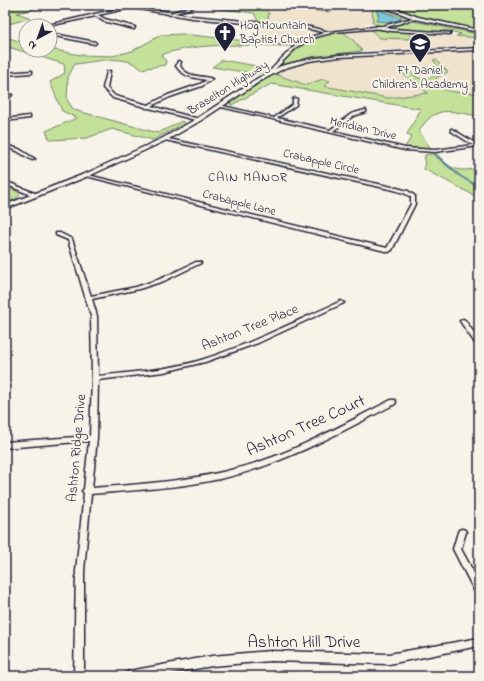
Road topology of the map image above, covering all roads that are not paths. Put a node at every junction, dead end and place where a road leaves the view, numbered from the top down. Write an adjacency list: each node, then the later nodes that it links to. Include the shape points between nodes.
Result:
1 (118, 5): 4 (street)
2 (198, 5): 5 (street)
3 (382, 5): 7 (main road)
4 (129, 7): 5 (street); 6 (street)
5 (169, 14): 12 (street, via 310,28)
6 (97, 16): 8 (street); 10 (street)
7 (417, 18): 9 (street); 11 (main road)
8 (58, 23)
9 (377, 27): 12 (street); 13 (street)
10 (134, 28)
11 (479, 31)
12 (327, 32): 20 (street, via 297,45)
13 (450, 33)
14 (58, 36): 15 (street)
15 (95, 43)
16 (479, 49): 20 (main road, Braselton Highway, via 339,56 309,60)
17 (179, 62): 26 (street, via 178,66 183,72 210,79)
18 (31, 72): 21 (street)
19 (109, 72): 26 (street, via 105,88 108,93)
20 (271, 72): 25 (main road, Braselton Highway)
21 (5, 74)
22 (10, 95): 23 (street)
23 (5, 96)
24 (295, 99): 29 (street, via 295,104)
25 (219, 106): 29 (street, Meridian Drive); 31 (main road, Braselton Highway)
26 (147, 107): 31 (street)
27 (364, 111): 33 (street, via 352,115)
28 (30, 117): 30 (street)
29 (274, 118): 33 (street, Meridian Drive)
30 (5, 120)
31 (198, 120): 34 (main road, Braselton Highway)
32 (452, 130): 35 (street, Meridian Drive)
33 (330, 132): 35 (street, Meridian Drive, via 419,150 451,150)
34 (165, 139): 38 (main road, Braselton Highway); 43 (street, Crabapple Circle, via 406,192 414,197 413,204)
35 (478, 145)
36 (5, 146): 37 (street)
37 (33, 159)
38 (84, 176): 40 (main road, Braselton Highway); 43 (street, Crabapple Lane)
39 (5, 182): 40 (street)
40 (34, 195): 41 (main road, Braselton Highway)
41 (5, 207)
42 (58, 234): 45 (street, Ashton Ridge Drive, via 70,239)
43 (389, 250)
44 (198, 263): 45 (street, via 162,280)
45 (90, 298): 49 (street, Ashton Ridge Drive, via 94,316)
46 (341, 303): 49 (street, Ashton Tree Place, via 240,348 202,361 147,372)
47 (462, 321): 48 (street)
48 (479, 344)
49 (95, 378): 51 (street, Ashton Ridge Drive)
50 (393, 402): 53 (street, Ashton Tree Court, via 275,459 243,470 180,483)
51 (93, 438): 52 (street); 53 (street, Ashton Ridge Drive)
52 (5, 444)
53 (86, 491): 57 (street, Ashton Ridge Drive, via 80,571)
54 (462, 532): 55 (street, via 457,549)
55 (479, 591)
56 (479, 642): 58 (street, Ashton Hill Drive, via 389,659 271,656 212,661)
57 (79, 676)
58 (129, 676)

